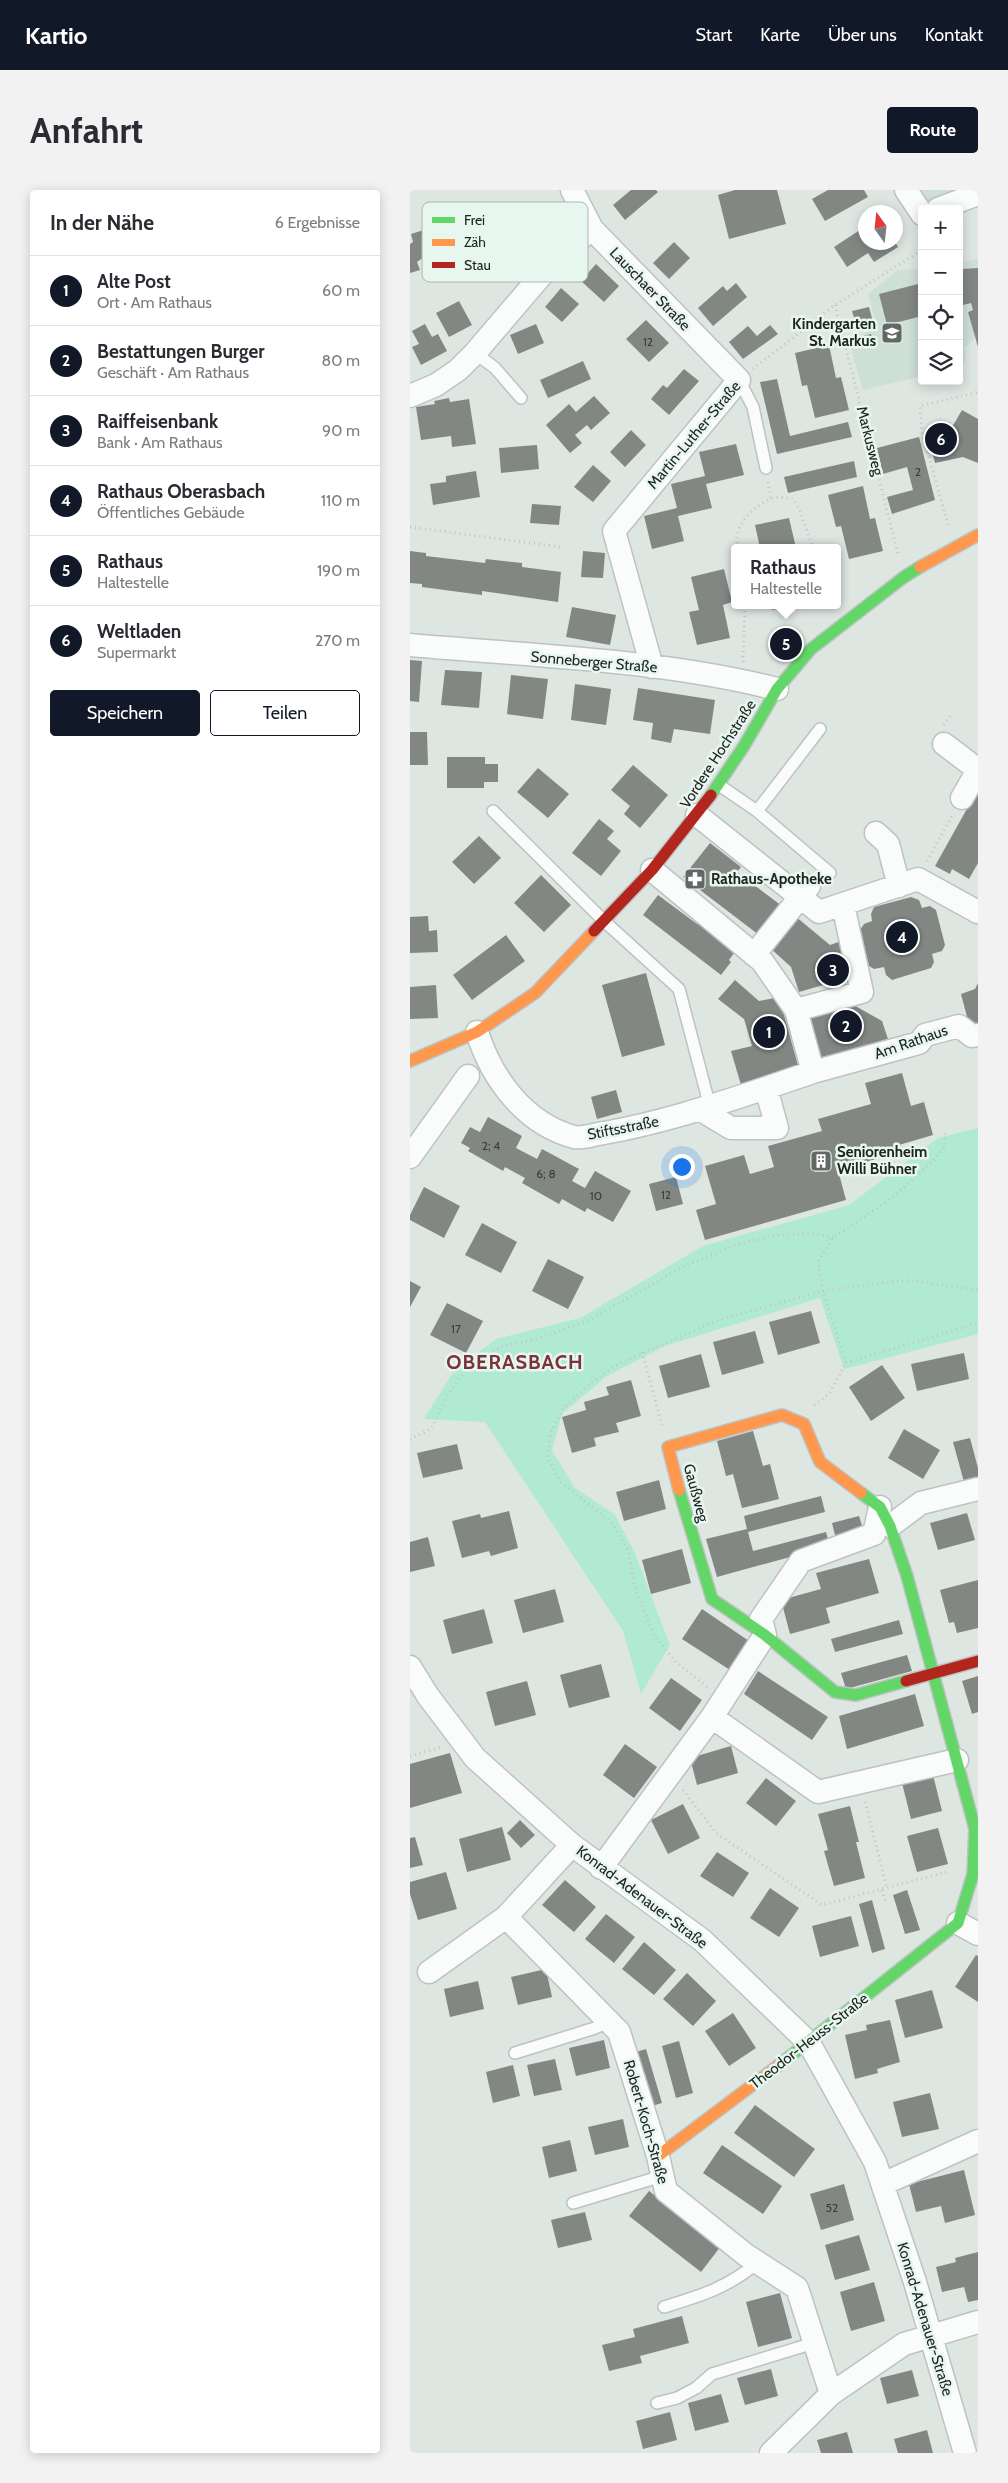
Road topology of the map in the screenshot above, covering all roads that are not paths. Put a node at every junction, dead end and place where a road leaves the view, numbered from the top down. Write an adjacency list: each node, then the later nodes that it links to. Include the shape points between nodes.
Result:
1 (572, 190): 4 (street, Lauschaer Straße)
2 (906, 190): 6 (street)
3 (978, 194): 5 (street)
4 (578, 202)
5 (949, 205)
6 (918, 208)
7 (588, 221): 8 (street, Lauschaer Straße)
8 (592, 229): 9 (street); 12 (street, Lauschaer Straße)
9 (588, 232)
10 (536, 282): 11 (street)
11 (475, 353): 13 (street, via 436,385); 14 (lane, via 495,368)
12 (739, 380): 15 (lane, via 753,407); 18 (street, Martin-Luther-Straße, via 614,532)
13 (410, 396)
14 (520, 398)
15 (766, 468)
16 (978, 535): 19 (street, Vordere Hochstraße, via 904,578 812,648)
17 (410, 645): 18 (street, Sonneberger Straße)
18 (652, 667): 19 (street, Sonneberger Straße, via 738,679)
19 (777, 689): 23 (street, Vordere Hochstraße)
20 (820, 729): 25 (lane)
21 (944, 744): 22 (street)
22 (977, 770): 24 (street)
23 (719, 785): 25 (lane); 27 (street, Vordere Hochstraße)
24 (962, 798)
25 (757, 811): 30 (lane)
26 (493, 812): 35 (lane)
27 (697, 815): 29 (street, Vordere Hochstraße); 32 (street)
28 (876, 833): 31 (street, via 888,844)
29 (652, 870): 35 (street, Vordere Hochstraße); 36 (street)
30 (830, 873)
31 (908, 882): 33 (street); 34 (street)
32 (805, 891): 33 (street, via 819,912); 36 (street)
33 (843, 905): 37 (street, via 862,992)
34 (976, 908)
35 (604, 921): 38 (street, Vordere Hochstraße, via 535,993); 44 (lane, via 679,989)
36 (754, 955): 37 (street, via 762,961)
37 (796, 1010): 41 (street)
38 (477, 1032): 40 (street, Vordere Hochstraße); 44 (street, Stiftsstraße, via 484,1054 506,1090 535,1120 575,1138 645,1126)
39 (978, 1035): 41 (street, Am Rathaus, via 972,1036 959,1026 925,1035 919,1042)
40 (410, 1061)
41 (813, 1072): 43 (street, Am Rathaus)
42 (468, 1076): 45 (street)
43 (766, 1088): 44 (street, Stiftsstraße); 44 (street, via 777,1128 731,1128)
44 (706, 1108)
45 (410, 1157)
46 (978, 1489): 48 (street, via 921,1503)
47 (880, 1507): 48 (street); 49 (street, via 874,1534 801,1561 761,1619); 49 (street, Gaußweg, via 820,1462 804,1424 782,1415 668,1447 712,1599)
48 (890, 1526): 52 (street, via 907,1576)
49 (765, 1635): 52 (street, Gaußweg, via 835,1692 856,1695); 53 (street)
50 (978, 1661): 52 (street)
51 (411, 1672): 56 (street, Konrad-Adenauer-Straße, via 475,1758)
52 (932, 1674): 54 (street)
53 (712, 1717): 54 (street, via 818,1792); 57 (street)
54 (957, 1760): 55 (street)
55 (976, 1828): 59 (street, via 973,1874)
56 (572, 1845): 57 (street, Konrad-Adenauer-Straße); 58 (street)
57 (601, 1868): 63 (street, Konrad-Adenauer-Straße, via 702,1940)
58 (506, 1917): 61 (street); 62 (street, Robert-Koch-Straße)
59 (958, 1923): 60 (street); 63 (street, Theodor-Heuss-Straße)
60 (978, 1934)
61 (429, 1972)
62 (610, 2022): 64 (lane); 66 (street, Robert-Koch-Straße, via 619,2032)
63 (809, 2043): 66 (street, Theodor-Heuss-Straße); 67 (street, Konrad-Adenauer-Straße, via 870,2153)
64 (515, 2053)
65 (978, 2140): 67 (street)
66 (660, 2166): 68 (lane); 69 (street, Robert-Koch-Straße, via 666,2191)
67 (883, 2184): 72 (street, Konrad-Adenauer-Straße)
68 (573, 2203)
69 (757, 2263): 70 (lane, via 720,2289); 73 (street, Robert-Koch-Straße, via 797,2288)
70 (664, 2307)
71 (978, 2322): 72 (street)
72 (930, 2336): 74 (street, via 904,2344); 77 (street, Konrad-Adenauer-Straße)
73 (814, 2343): 74 (street, Robert-Koch-Straße); 75 (lane, via 712,2374 696,2388)
74 (831, 2394): 76 (street)
75 (657, 2403)
76 (771, 2453)
77 (965, 2453)

